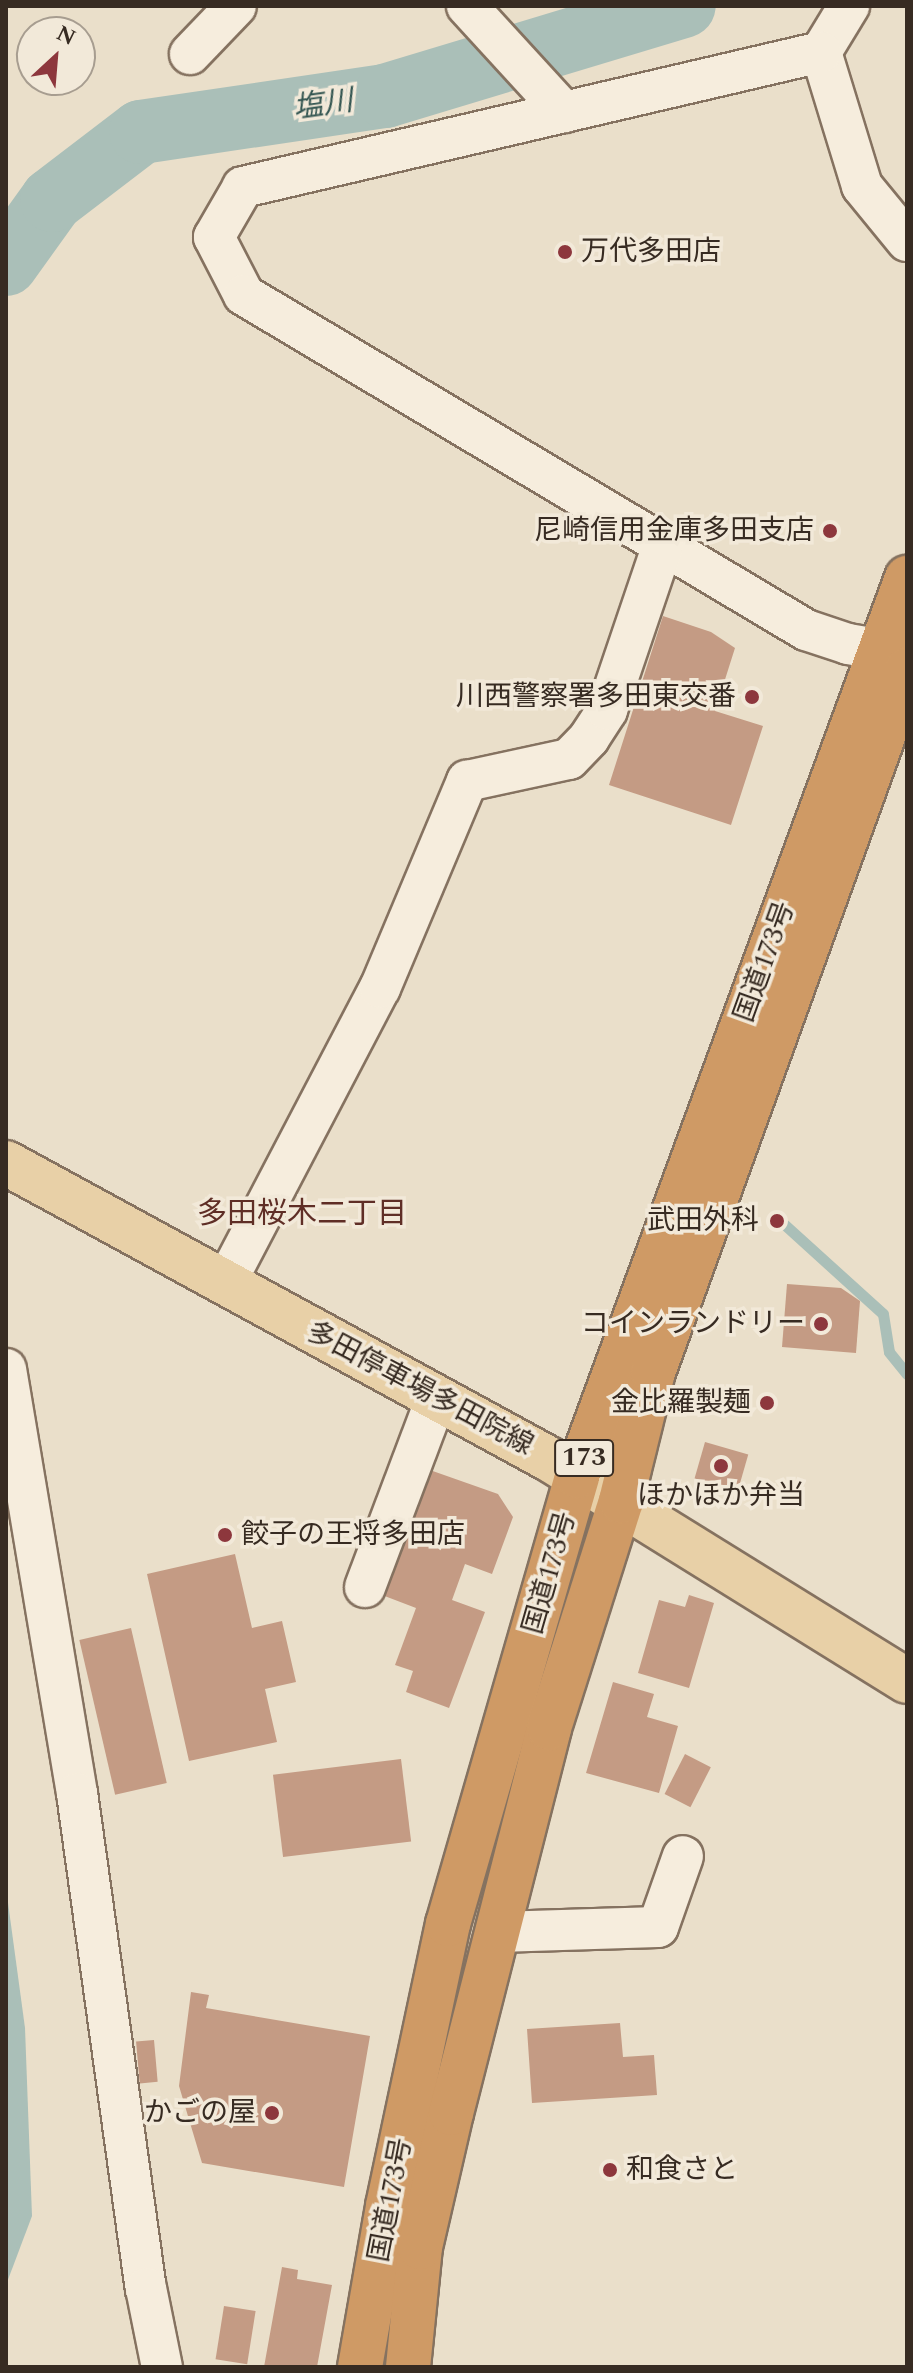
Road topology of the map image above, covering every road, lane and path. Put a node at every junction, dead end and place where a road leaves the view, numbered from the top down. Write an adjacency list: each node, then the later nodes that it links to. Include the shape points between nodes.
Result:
1 (236, 6): 5 (street)
2 (467, 6): 6 (street)
3 (849, 6): 4 (street)
4 (821, 52): 6 (street); 7 (street, via 862,186)
5 (190, 54)
6 (564, 112): 8 (street, via 243,187 214,237 244,295)
7 (907, 241)
8 (663, 545): 10 (street, via 806,630); 12 (street, via 607,710 589,738 569,759 467,781 380,988)
9 (907, 578): 10 (highway, 国道173号 / 173)
10 (898, 658): 15 (highway, 国道173号 / 173); 16 (highway, 国道173号 / 173, via 653,1372)
11 (6, 1163): 12 (main road, 多田停車場多田院線)
12 (225, 1284): 14 (main road, 多田停車場多田院線)
13 (6, 1369): 21 (street, via 77,1793 146,2288)
14 (436, 1399): 15 (main road, 多田停車場多田院線); 17 (street)
15 (577, 1476): 16 (main road, 多田停車場多田院線); 22 (highway, 国道173号 / 173, via 448,1924)
16 (621, 1501): 18 (main road, 多田停車場多田院線); 20 (highway, 国道173号 / 173, via 549,1728)
17 (365, 1587)
18 (907, 1681)
19 (683, 1856): 20 (street, via 658,1927)
20 (498, 1932): 23 (highway, 国道173号 / 173, via 420,2247)
21 (162, 2367)
22 (360, 2367)
23 (408, 2367)

